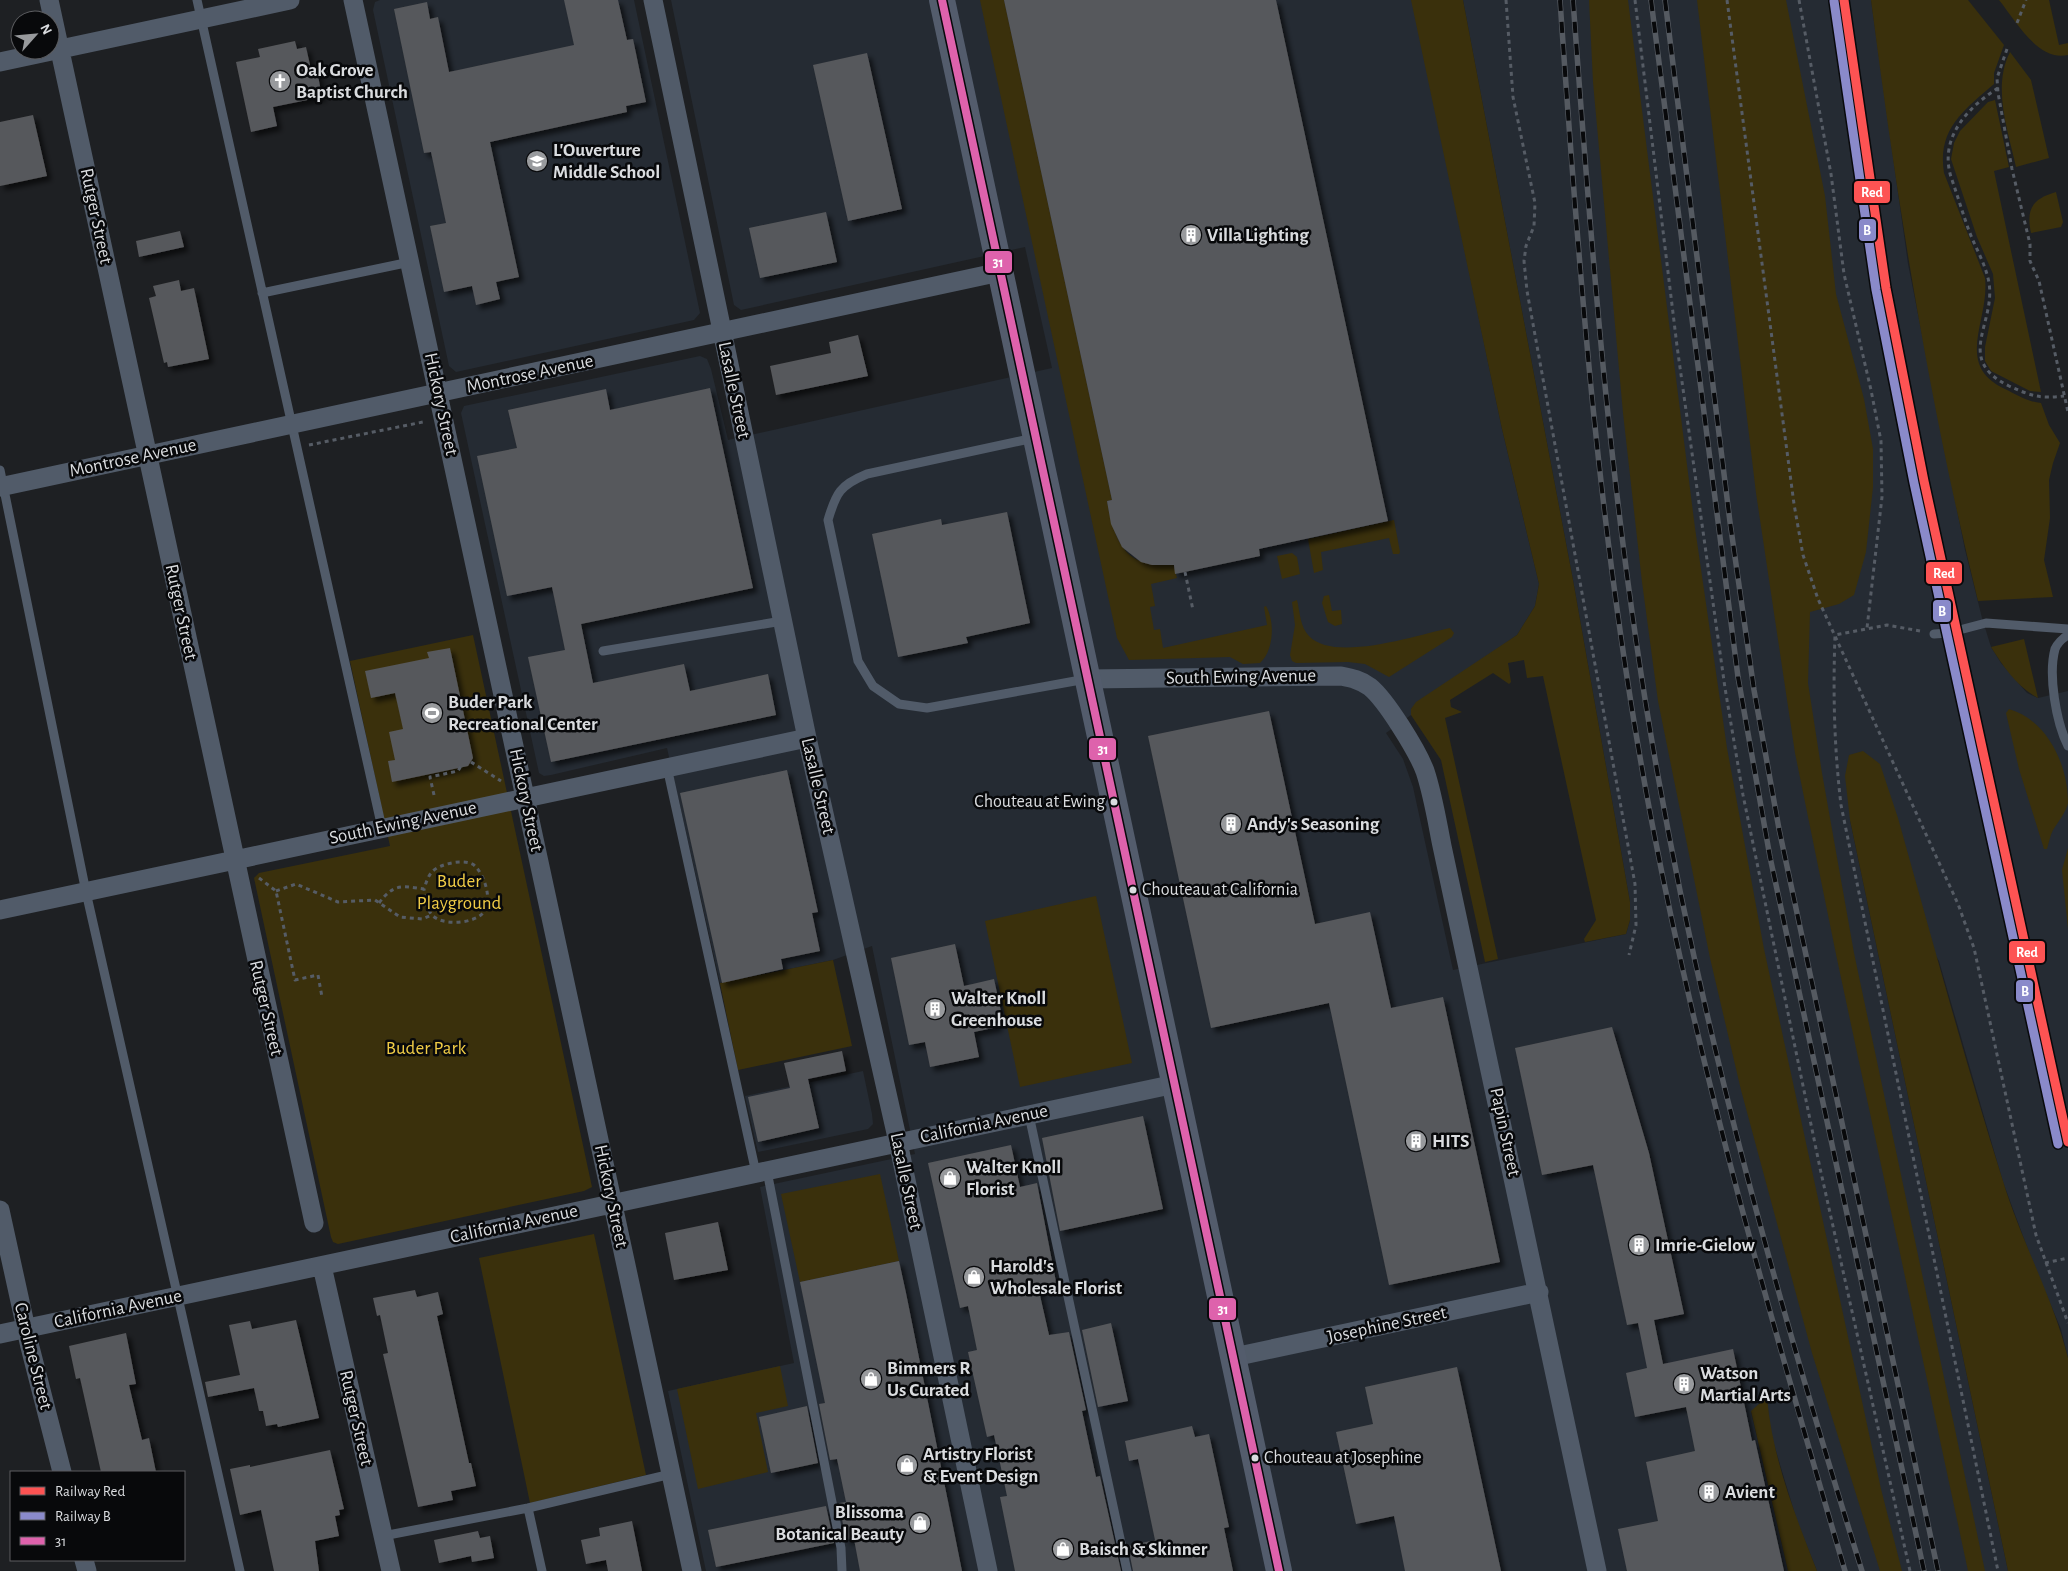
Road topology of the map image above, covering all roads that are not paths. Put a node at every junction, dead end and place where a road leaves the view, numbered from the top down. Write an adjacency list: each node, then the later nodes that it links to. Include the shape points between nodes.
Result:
1 (197, 0): 6 (lane)
2 (290, 0): 6 (street)
3 (353, 0): 9 (street, Hickory Street)
4 (653, 0): 12 (street, Lasalle Street)
5 (942, 0): 10 (main road)
6 (201, 20): 7 (street); 11 (lane)
7 (60, 48)
8 (60, 53): 16 (street, Rutger Street)
9 (410, 262): 11 (lane); 13 (street, Hickory Street)
10 (1000, 272): 12 (street, Montrose Avenue); 15 (main road)
11 (262, 293): 14 (lane)
12 (722, 332): 13 (street, Montrose Avenue); 18 (street, Lasalle Street)
13 (439, 394): 14 (street, Montrose Avenue); 28 (street, Hickory Street)
14 (291, 425): 16 (street, Montrose Avenue); 29 (lane)
15 (1036, 437): 23 (main road); 23 (lane, via 867,474 848,482 834,500 828,520 858,661 873,686 899,704 927,708)
16 (148, 454): 17 (street, Montrose Avenue); 30 (street, Rutger Street)
17 (1, 481): 31 (lane)
18 (782, 621): 22 (lane); 25 (street, Lasalle Street)
19 (2068, 629): 20 (lane, via 1986,623)
20 (1934, 634)
21 (2068, 635): 26 (lane, via 2055,647 2053,670 2057,715)
22 (603, 651)
23 (1088, 679): 24 (street, South Ewing Avenue, via 1341,676 1357,679 1369,686); 33 (main road)
24 (1384, 704): 41 (street, Papin Street, via 1415,750 1430,790)
25 (807, 738): 27 (street, South Ewing Avenue); 35 (street, Lasalle Street)
26 (2068, 746)
27 (667, 767): 28 (street, South Ewing Avenue); 36 (lane)
28 (526, 797): 29 (street, South Ewing Avenue); 37 (street, Hickory Street)
29 (382, 828): 30 (street, South Ewing Avenue)
30 (233, 860): 31 (street, South Ewing Avenue); 39 (street, Rutger Street)
31 (86, 892): 32 (street, South Ewing Avenue); 42 (lane)
32 (0, 910)
33 (1175, 1084): 34 (street, California Avenue); 45 (main road)
34 (1029, 1115): 35 (street, California Avenue); 56 (lane)
35 (898, 1142): 36 (street, California Avenue); 55 (street, Lasalle Street)
36 (761, 1172): 37 (street, California Avenue); 54 (lane, via 841,1548)
37 (613, 1204): 40 (street, California Avenue); 47 (street, Hickory Street)
38 (0, 1210): 43 (street, Caroline Street)
39 (314, 1223)
40 (322, 1266): 42 (street, California Avenue); 49 (street, Rutger Street)
41 (1539, 1292): 45 (street, Josephine Street); 58 (street, Papin Street)
42 (177, 1297): 43 (street, California Avenue); 50 (lane)
43 (26, 1329): 44 (street, California Avenue); 46 (street, Caroline Street)
44 (0, 1334)
45 (1234, 1357): 57 (main road)
46 (62, 1471)
47 (671, 1474): 48 (lane); 53 (street, Hickory Street)
48 (528, 1508): 49 (lane); 52 (lane)
49 (383, 1536): 51 (street, Rutger Street)
50 (240, 1571)
51 (391, 1571)
52 (542, 1571)
53 (692, 1571)
54 (842, 1571)
55 (988, 1571)
56 (1127, 1571)
57 (1279, 1571)
58 (1597, 1571)

